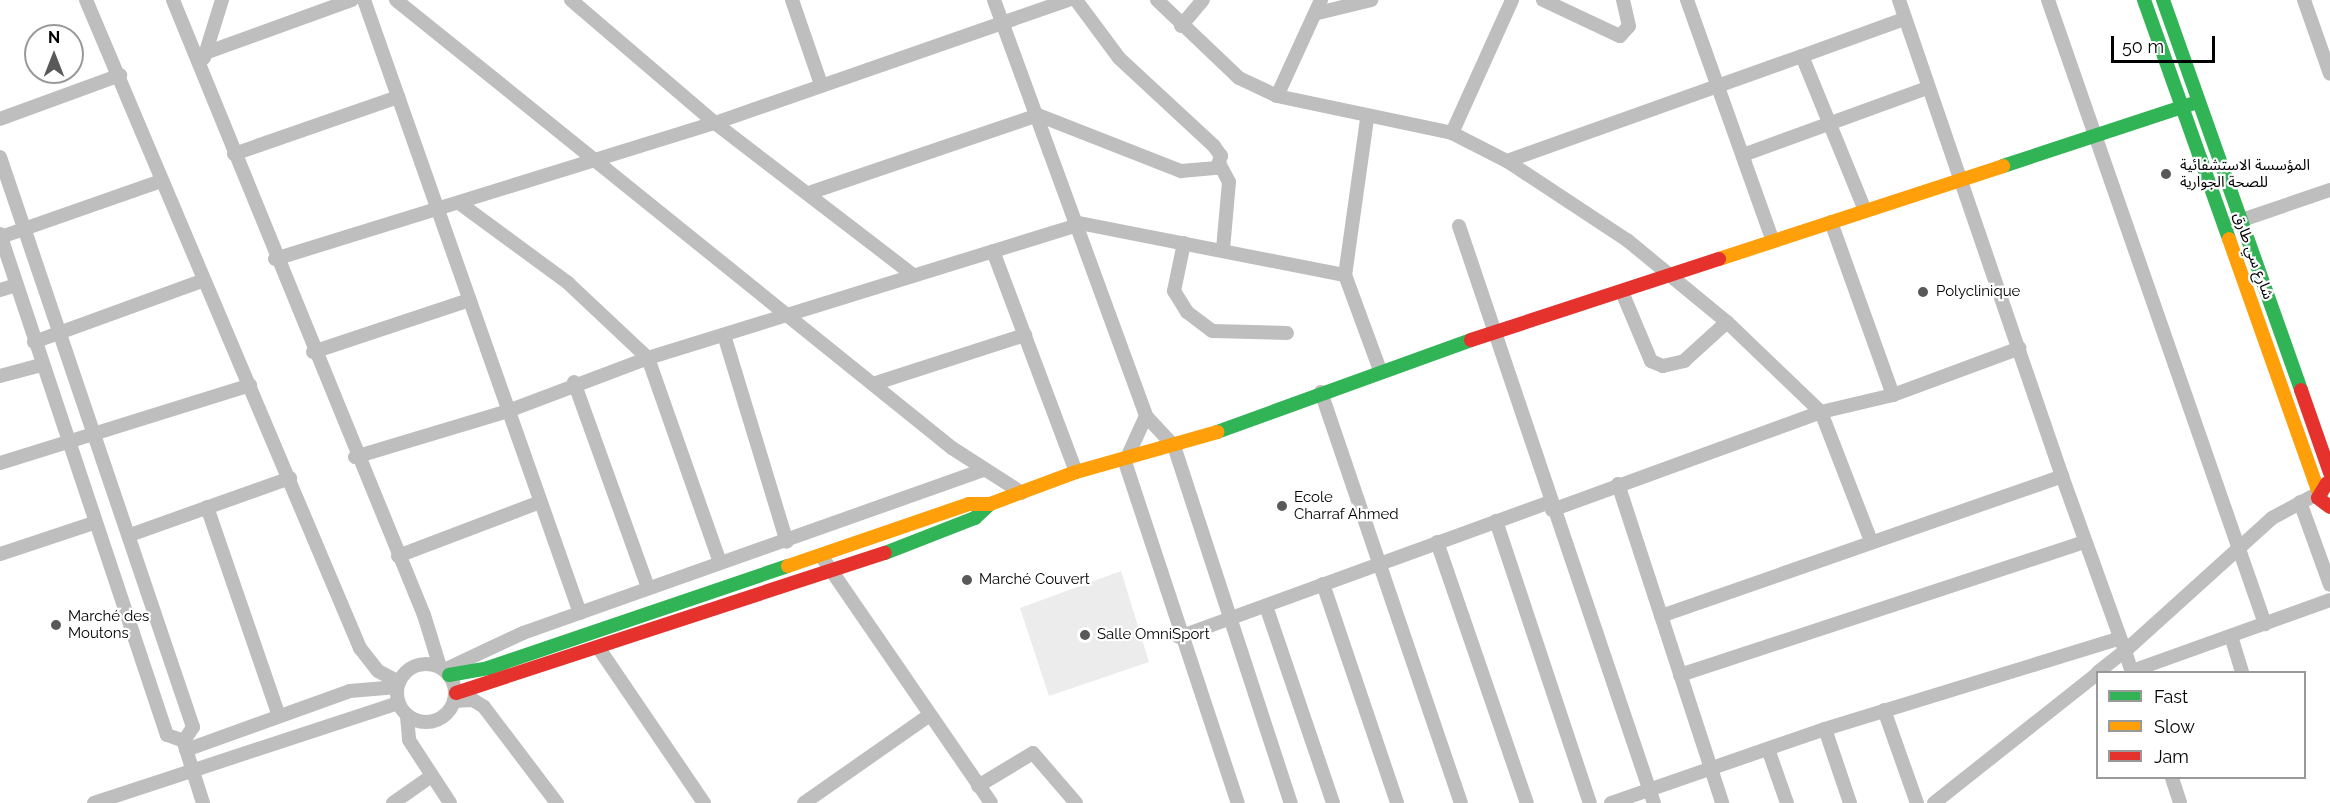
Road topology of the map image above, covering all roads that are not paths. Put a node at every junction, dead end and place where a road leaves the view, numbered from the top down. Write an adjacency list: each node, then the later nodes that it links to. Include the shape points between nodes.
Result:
1 (86, 0): 32 (street)
2 (173, 0): 30 (street)
3 (222, 0): 28 (street)
4 (352, 0): 28 (street)
5 (364, 0): 37 (street)
6 (396, 0): 51 (street)
7 (571, 0): 43 (street)
8 (792, 0): 33 (street)
9 (994, 0): 26 (street)
10 (1069, 0): 26 (street)
11 (1076, 0): 52 (street, via 1119,58 1214,146)
12 (1157, 0): 27 (street)
13 (1203, 0): 27 (street)
14 (1371, 0): 24 (street)
15 (1512, 0): 45 (street)
16 (1543, 0): 17 (street, via 1620,36 1629,27)
17 (1623, 0)
18 (1688, 0): 34 (street)
19 (1899, 0): 25 (street)
20 (2048, 0): 46 (street)
21 (2144, 0): 39 (street, شارع سي طارق)
22 (2163, 0): 38 (street, شارع سي طارق)
23 (2304, 0): 31 (street)
24 (1319, 7): 36 (street)
25 (1904, 18): 29 (street); 35 (street)
26 (1001, 20): 33 (street); 40 (street)
27 (1181, 26): 36 (street, via 1239,78)
28 (208, 52): 30 (street)
29 (1802, 56): 34 (street); 44 (street)
30 (199, 64): 47 (street)
31 (2330, 74)
32 (120, 75): 41 (street); 54 (street)
33 (821, 84): 43 (street)
34 (1719, 87): 48 (street); 50 (street)
35 (1928, 88): 44 (street); 53 (street)
36 (1277, 96): 42 (street)
37 (398, 97): 47 (street); 59 (street)
38 (2198, 102): 39 (street); 60 (street, شارع سي طارق)
39 (2182, 108): 46 (street); 63 (street, شارع سي طارق)
40 (1038, 115): 52 (street, via 1181,171 1207,173); 56 (street); 62 (street)
41 (0, 119)
42 (1367, 119): 45 (street); 73 (street)
43 (715, 123): 51 (street); 56 (street)
44 (1830, 125): 48 (street); 58 (street)
45 (1452, 134): 50 (street)
46 (2095, 135): 53 (street); 129 (street)
47 (234, 154): 71 (street)
48 (1743, 155): 67 (street)
49 (0, 158): 65 (street)
50 (1508, 161): 74 (street, via 1594,215)
51 (594, 162): 57 (street); 80 (street)
52 (1221, 165): 69 (street, via 1229,182)
53 (1961, 178): 58 (street); 88 (street)
54 (161, 181): 65 (street); 75 (street)
55 (2330, 190): 60 (street)
56 (812, 192): 72 (street)
57 (462, 205): 59 (street); 90 (street, via 568,283)
58 (1865, 210): 61 (street)
59 (439, 212): 71 (street); 79 (street)
60 (2242, 220): 63 (street); 110 (street, شارع سي طارق)
61 (1831, 222): 67 (street); 98 (street)
62 (1074, 224): 68 (street); 70 (street); 101 (street)
63 (2225, 225): 114 (street, شارع سي طارق)
64 (1459, 226): 86 (street)
65 (25, 230): 66 (street); 83 (street)
66 (0, 236): 76 (street)
67 (1773, 241): 74 (street)
68 (1184, 243): 69 (street); 82 (street, via 1174,291 1187,312 1212,331)
69 (1223, 249): 73 (street)
70 (993, 251): 72 (street); 85 (street)
71 (275, 259): 89 (street)
72 (913, 275): 80 (street)
73 (1345, 275): 92 (street)
74 (1671, 276): 78 (street); 81 (street)
75 (204, 280): 83 (street); 96 (street)
76 (16, 285): 77 (street); 87 (street)
77 (0, 290)
78 (1622, 292): 81 (street, via 1651,361 1663,366 1684,361); 86 (street)
79 (469, 300): 89 (street); 99 (street)
80 (784, 314): 84 (street); 95 (street)
81 (1727, 322): 100 (street)
82 (1287, 333)
83 (60, 334): 87 (street); 102 (street)
84 (724, 335): 90 (street); 126 (street)
85 (1025, 335): 95 (street); 109 (street)
86 (1495, 335): 92 (street); 119 (street)
87 (34, 342): 91 (street)
88 (2020, 348): 98 (street); 111 (street)
89 (313, 352): 105 (street)
90 (648, 357): 94 (street); 133 (street)
91 (41, 365): 93 (street); 103 (street)
92 (1380, 370): 97 (street)
93 (0, 376)
94 (574, 382): 99 (street); 139 (street)
95 (873, 384): 108 (street)
96 (250, 385): 102 (street); 112 (street)
97 (1321, 392): 104 (street); 134 (street)
98 (1893, 395): 100 (street)
99 (508, 411): 105 (street); 116 (street)
100 (1821, 412): 113 (street); 125 (street)
101 (1146, 416): 104 (street); 106 (street)
102 (96, 430): 103 (street); 124 (street)
103 (66, 441): 107 (street); 123 (street)
104 (1174, 447): 106 (street); 145 (street)
105 (355, 457): 131 (street)
106 (1125, 462): 109 (street); 147 (street)
107 (0, 463)
108 (985, 469): 115 (street); 126 (street)
109 (1076, 472): 115 (street)
110 (2330, 473)
111 (2062, 476): 125 (street); 128 (street)
112 (290, 478): 120 (street); 158 (street, via 360,648)
113 (1618, 484): 119 (street); 144 (street)
114 (2322, 489): 117 (street); 121 (street)
115 (1022, 493): 118 (street)
116 (540, 502): 131 (street); 143 (street)
117 (2300, 502): 129 (street); 138 (street)
118 (990, 504): 132 (street, via 969,504); 135 (street, via 975,518)
119 (1551, 506): 122 (street); 173 (street)
120 (207, 507): 124 (street); 162 (street)
121 (2330, 507)
122 (1496, 521): 127 (street); 190 (street)
123 (94, 523): 130 (street); 166 (street, via 167,735)
124 (130, 535): 166 (street, via 193,727)
125 (1871, 541): 144 (street)
126 (787, 542): 133 (street)
127 (1437, 542): 134 (street); 189 (street)
128 (2085, 542): 149 (street); 156 (street)
129 (2238, 549): 146 (street); 149 (street)
130 (0, 554)
131 (398, 555): 151 (street)
132 (822, 557): 135 (street); 136 (street)
133 (720, 563): 139 (street)
134 (1378, 563): 137 (street); 188 (street)
135 (833, 573): 141 (street); 163 (street)
136 (737, 584): 141 (street); 151 (street, via 488,668)
137 (1323, 584): 142 (street); 187 (street)
138 (2330, 585)
139 (648, 588): 143 (street)
140 (2330, 600): 146 (street)
141 (745, 601): 150 (street)
142 (1266, 606): 145 (street); 186 (street)
143 (580, 613): 151 (street)
144 (1661, 616): 156 (street)
145 (1228, 620): 147 (street); 185 (street)
146 (2265, 624): 148 (street)
147 (1179, 636): 184 (street)
148 (2231, 636): 154 (street); 155 (street)
149 (2121, 645): 152 (street); 153 (street); 161 (street)
150 (600, 650): 159 (street); 180 (street)
151 (444, 670): 158 (street, via 420,664); 159 (street)
152 (2100, 671)
153 (2132, 671)
154 (2135, 671)
155 (2242, 671)
156 (1680, 675): 168 (street)
157 (2096, 675): 196 (street)
158 (394, 686): 160 (street); 162 (street, via 365,686)
159 (455, 697): 164 (street, via 439,720); 179 (street, via 473,700 484,707)
160 (398, 703): 164 (street); 169 (street)
161 (1884, 710): 165 (street); 195 (street)
162 (279, 716): 166 (street)
163 (927, 717): 172 (street); 181 (street)
164 (409, 721): 170 (street)
165 (1825, 729): 167 (street); 194 (street)
166 (185, 745): 169 (street)
167 (1768, 749): 168 (street); 193 (street)
168 (1711, 768): 173 (street); 192 (street)
169 (190, 772): 175 (street); 176 (street)
170 (430, 777): 174 (street); 178 (street)
171 (2173, 779): 197 (street)
172 (978, 786): 182 (street); 183 (street, via 1033,753)
173 (1652, 796): 191 (street)
174 (406, 799): 177 (street)
175 (94, 803)
176 (203, 803)
177 (393, 803)
178 (450, 803)
179 (557, 803)
180 (704, 803)
181 (804, 803)
182 (991, 803)
183 (1076, 803)
184 (1238, 803)
185 (1291, 803)
186 (1333, 803)
187 (1397, 803)
188 (1461, 803)
189 (1527, 803)
190 (1590, 803)
191 (1611, 803)
192 (1722, 803)
193 (1786, 803)
194 (1850, 803)
195 (1917, 803)
196 (1934, 803)
197 (2180, 803)

